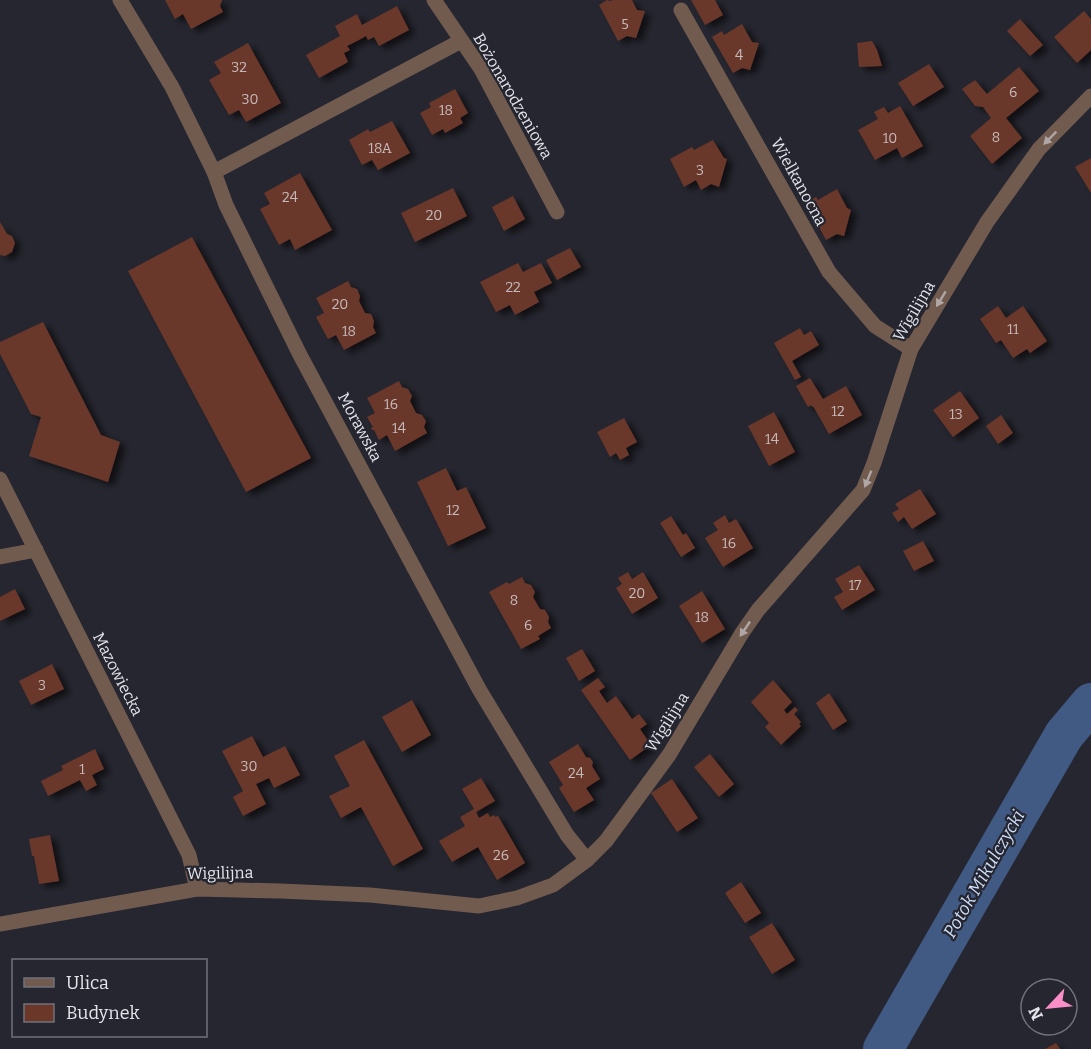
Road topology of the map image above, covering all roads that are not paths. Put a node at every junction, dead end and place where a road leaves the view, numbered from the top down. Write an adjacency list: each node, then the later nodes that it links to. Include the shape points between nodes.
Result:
1 (120, 0): 6 (street, Morawska, via 172,87)
2 (434, 0): 4 (street, Bożonarodzeniowa)
3 (681, 10): 8 (street, Wielkanocna, via 829,272 875,326)
4 (461, 41): 6 (street); 7 (street, Bożonarodzeniowa, via 481,69)
5 (1091, 96): 8 (street, Wigilijna, one-way to 8, via 1039,149 987,222)
6 (214, 172): 12 (street, Morawska, via 226,205 300,355 479,688 567,835)
7 (557, 212)
8 (911, 350): 12 (street, Wigilijna, one-way to 12, via 863,490 758,610 669,754 606,841)
9 (0, 479): 10 (street, Mazowiecka)
10 (36, 550): 11 (street); 13 (street, Mazowiecka, via 189,855)
11 (0, 557)
12 (587, 860): 13 (street, Wigilijna, via 553,885 479,906 370,895)
13 (197, 889): 14 (street, Wigilijna)
14 (0, 924)

